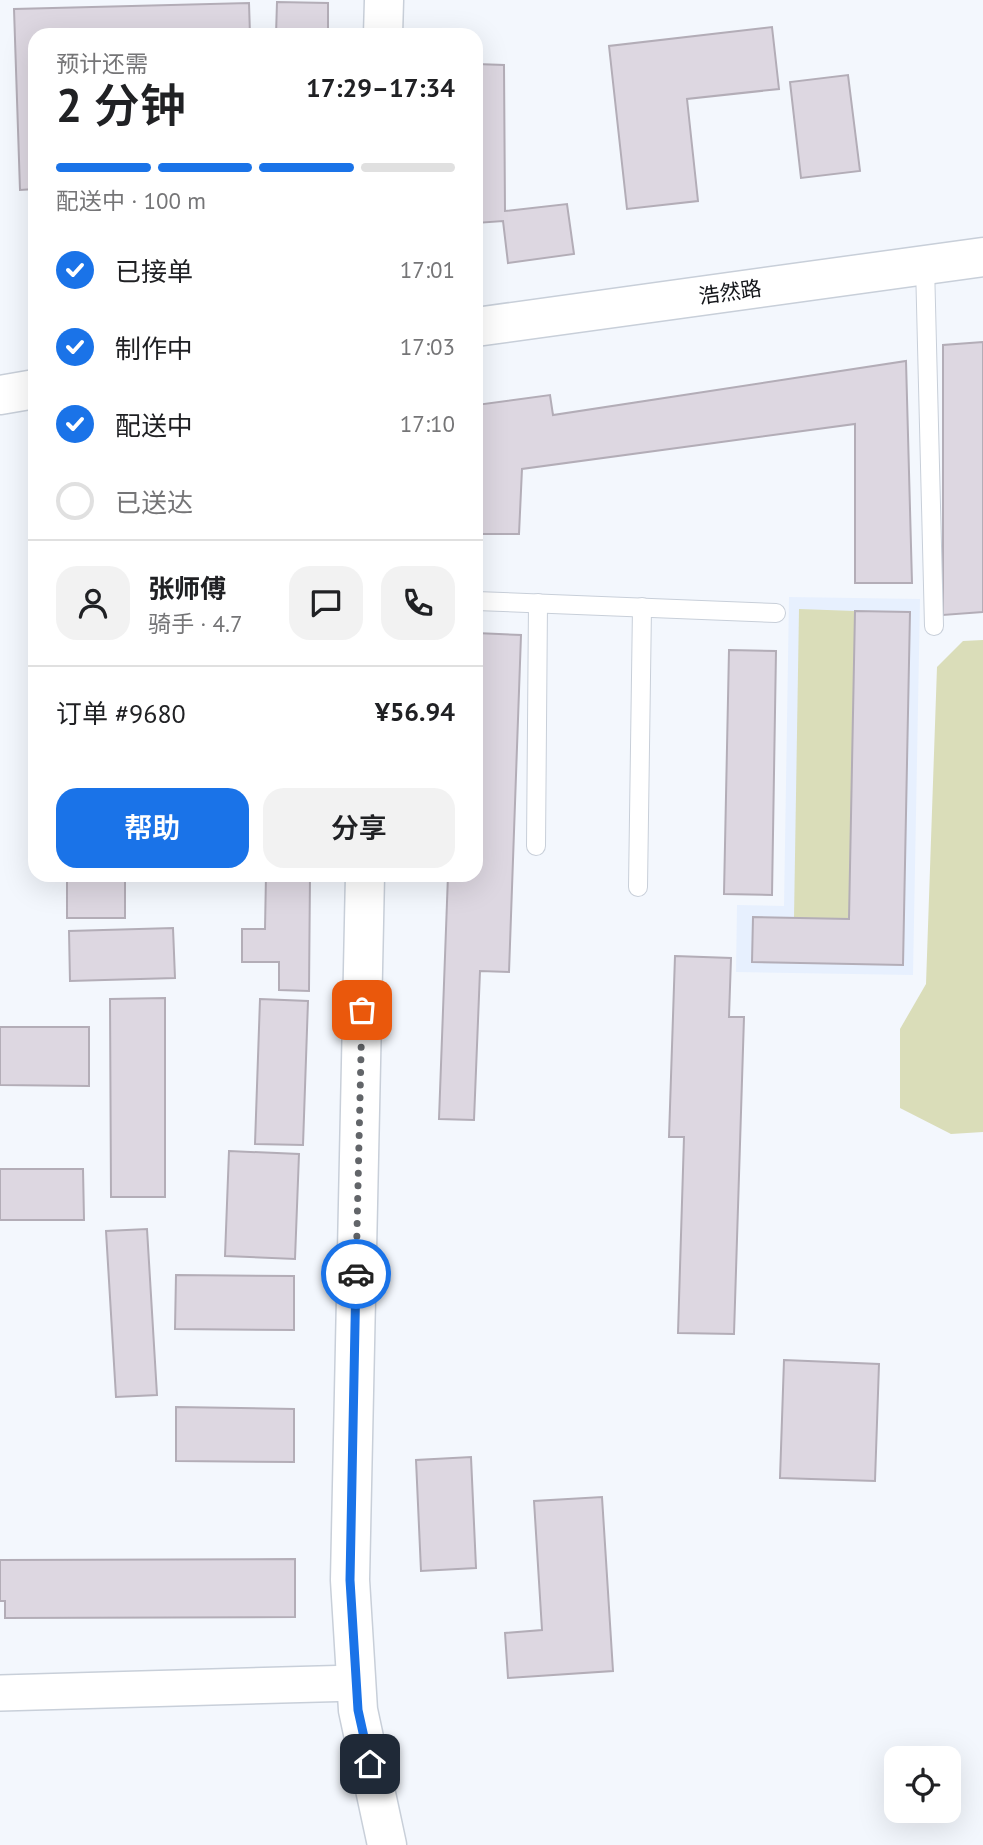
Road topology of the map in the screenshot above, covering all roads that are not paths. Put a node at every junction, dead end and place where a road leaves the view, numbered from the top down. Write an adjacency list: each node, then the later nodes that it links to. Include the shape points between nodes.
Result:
1 (384, 0): 2 (street)
2 (383, 28)
3 (983, 257): 4 (street, 浩然路)
4 (925, 265): 5 (street, 浩然路); 12 (lane)
5 (483, 326)
6 (28, 391): 7 (street)
7 (0, 394)
8 (483, 601): 9 (lane)
9 (538, 603): 10 (lane); 13 (lane)
10 (642, 607): 11 (lane); 15 (lane)
11 (776, 612)
12 (934, 626)
13 (536, 846)
14 (365, 882): 16 (street, via 350,1580)
15 (638, 887)
16 (356, 1683): 17 (street); 18 (street)
17 (0, 1693)
18 (387, 1845)

